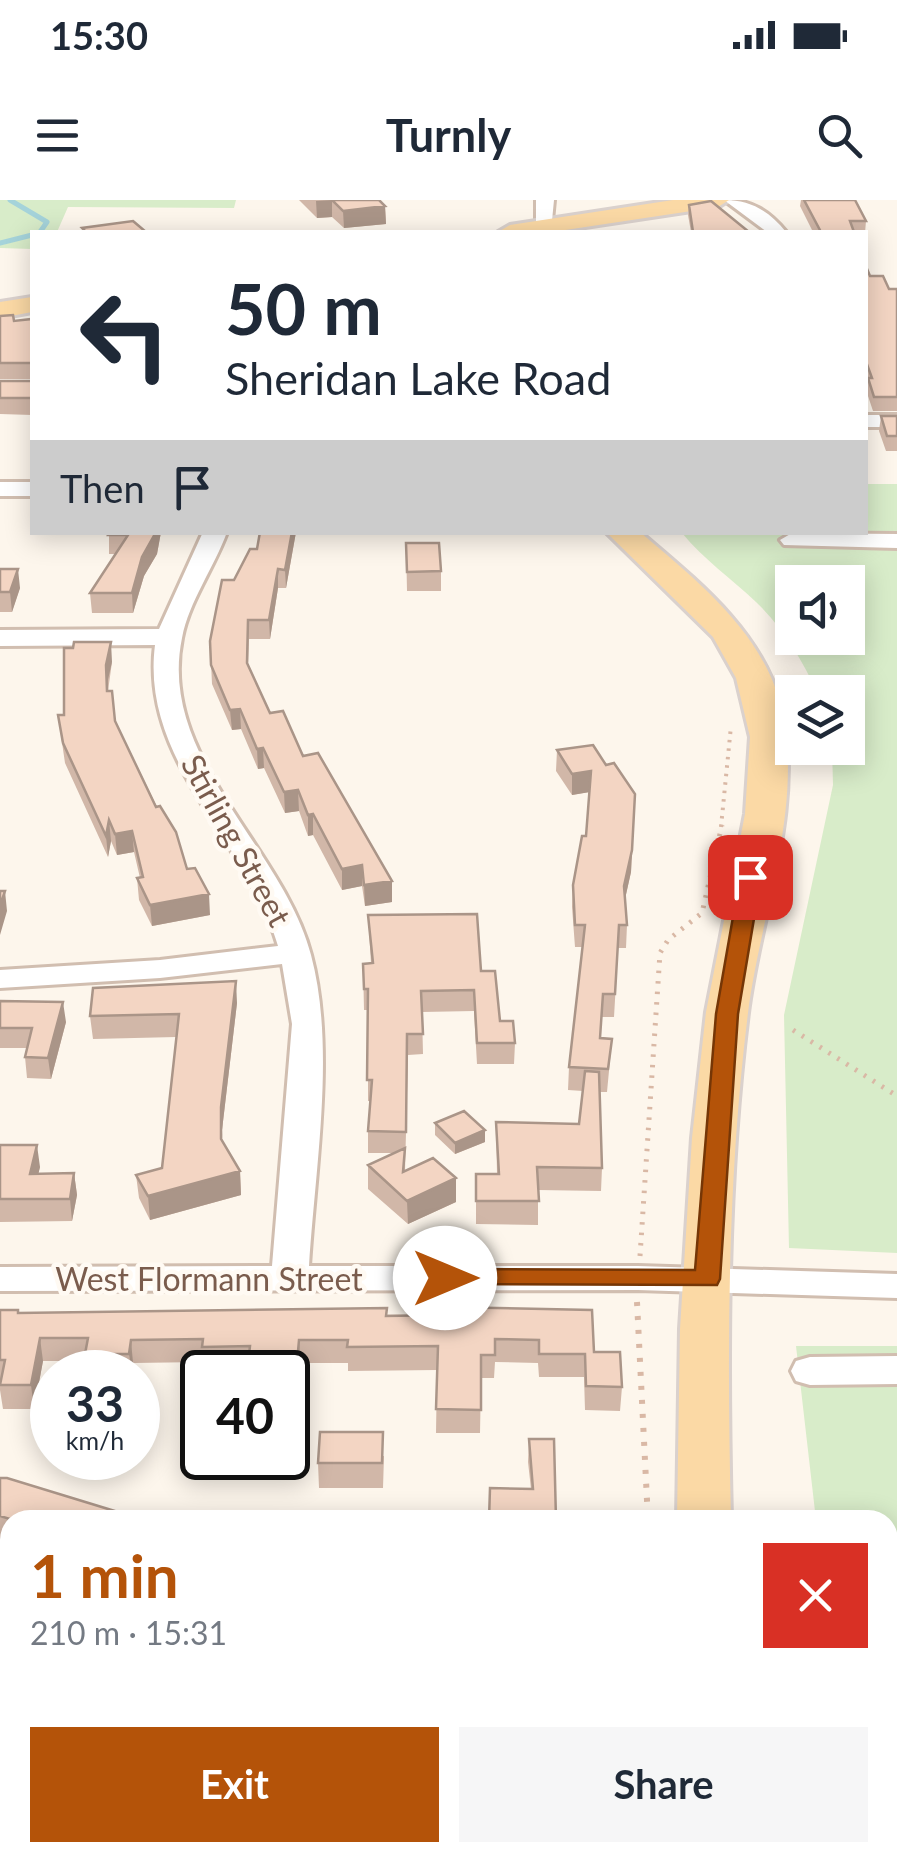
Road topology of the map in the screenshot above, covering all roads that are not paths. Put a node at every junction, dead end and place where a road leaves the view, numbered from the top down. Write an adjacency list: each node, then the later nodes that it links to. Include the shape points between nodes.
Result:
1 (545, 200): 4 (street)
2 (718, 200): 4 (main road)
3 (732, 200): 5 (street)
4 (545, 230)
5 (775, 230)
6 (30, 305): 7 (main road)
7 (0, 310)
8 (868, 421): 9 (street)
9 (897, 421)
10 (0, 489): 11 (street)
11 (30, 489)
12 (214, 535): 17 (street, Stirling Street)
13 (625, 535): 22 (main road, via 724,628 758,689 767,724 762,813 727,1014)
14 (792, 540): 15 (street)
15 (897, 541)
16 (0, 638): 17 (street)
17 (169, 638): 18 (street, Stirling Street, via 165,675 178,730 276,899)
18 (296, 953): 19 (street); 20 (street, Stirling Street, via 308,1024)
19 (0, 979)
20 (290, 1277): 21 (street, West Flormann Street); 22 (street, West Flormann Street)
21 (0, 1279)
22 (708, 1279): 23 (street, West Flormann Street); 26 (main road)
23 (897, 1286)
24 (897, 1370): 25 (street)
25 (810, 1371)
26 (704, 1510)

